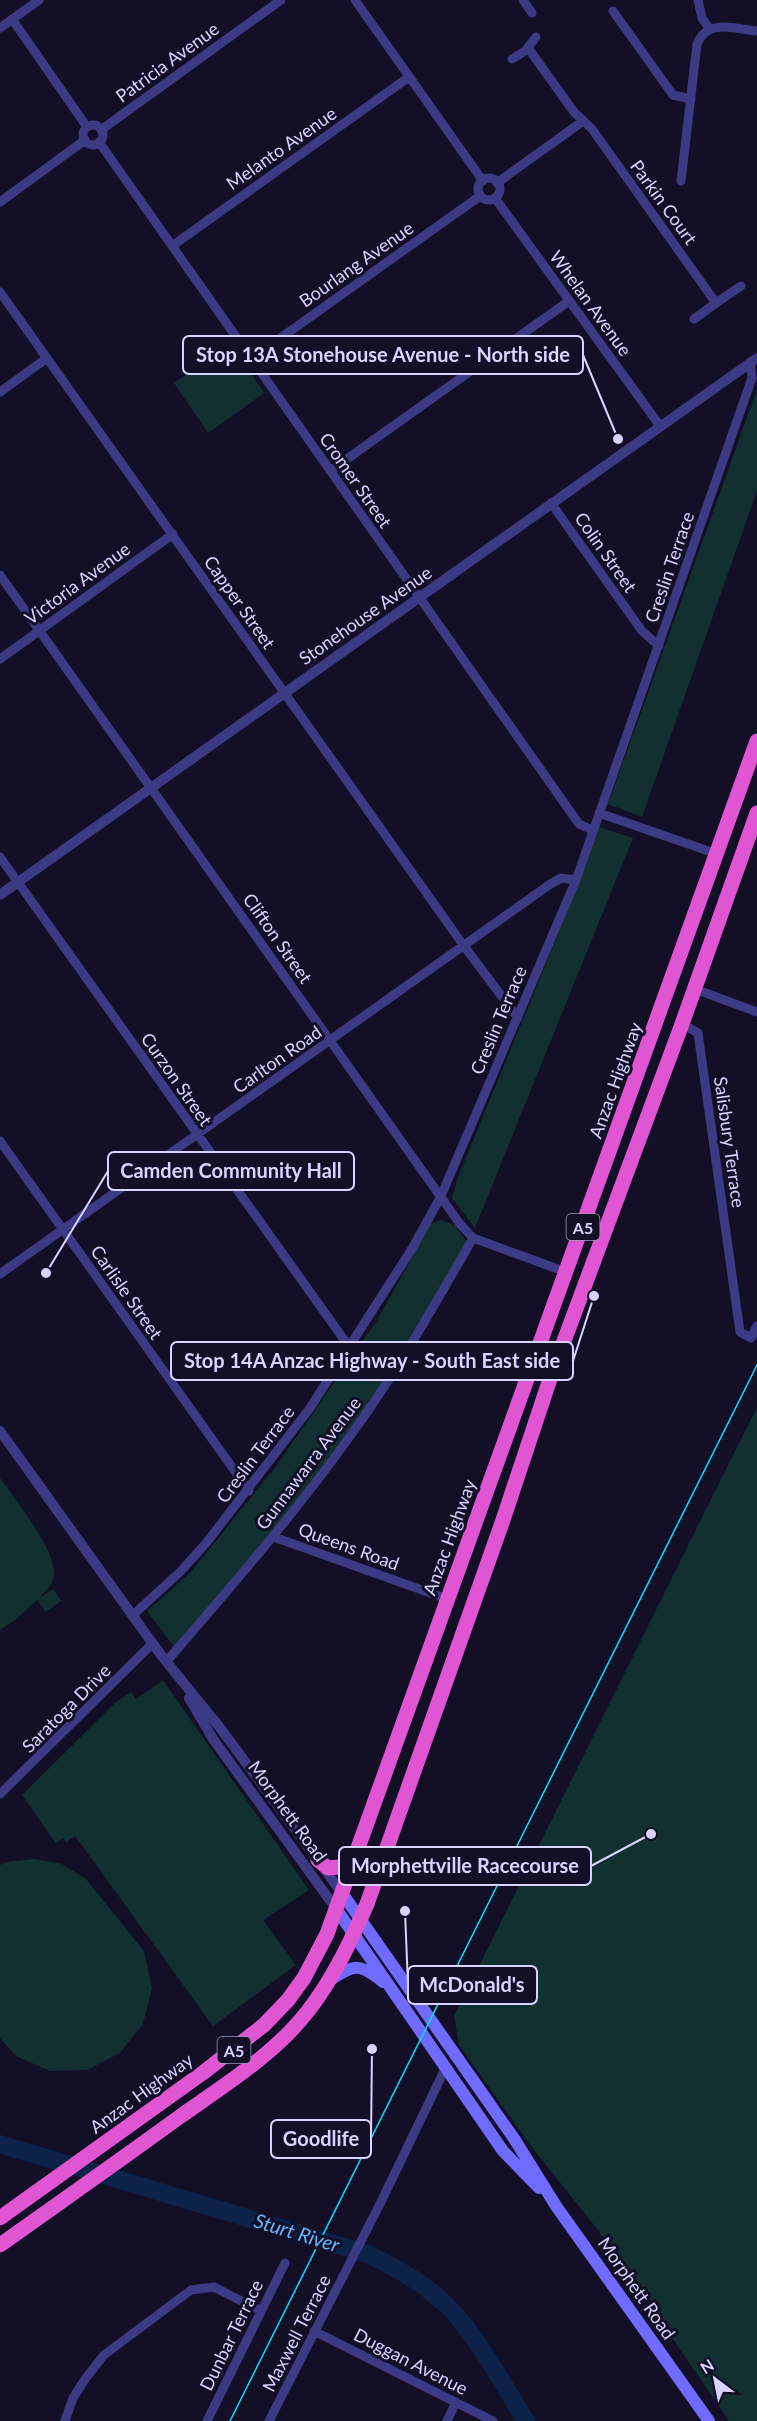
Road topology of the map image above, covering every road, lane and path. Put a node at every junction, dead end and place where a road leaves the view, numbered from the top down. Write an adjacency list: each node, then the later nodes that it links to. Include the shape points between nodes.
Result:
1 (39, 0): 8 (street)
2 (281, 0): 19 (street, Patricia Avenue)
3 (355, 0): 15 (street)
4 (523, 0): 7 (street)
5 (698, 0): 10 (street)
6 (613, 11): 16 (street, via 673,95)
7 (532, 13)
8 (12, 19): 9 (street); 18 (street)
9 (0, 28)
10 (709, 28): 11 (street); 16 (street, via 697,44)
11 (757, 31)
12 (536, 37): 13 (street)
13 (528, 48): 14 (street); 17 (street, Parkin Court)
14 (512, 59)
15 (409, 77): 22 (street); 28 (street, Melanto Avenue)
16 (691, 99): 23 (street)
17 (583, 121): 24 (street); 32 (street, Parkin Court)
18 (87, 127): 19 (street, via 95,125); 20 (street, via 83,133)
19 (101, 130): 21 (street)
20 (85, 140): 21 (street); 27 (street)
21 (99, 142): 28 (street, Cromer Street)
22 (483, 181): 24 (street); 25 (street, via 478,188)
23 (681, 181)
24 (497, 183): 26 (street, via 499,191)
25 (480, 196): 26 (street, via 487,200); 35 (street, Bourlang Avenue)
26 (495, 198): 31 (street, Whelan Avenue)
27 (0, 202)
28 (172, 246): 35 (street, Cromer Street)
29 (741, 286): 32 (street)
30 (0, 292): 34 (street, Capper Street)
31 (569, 301): 38 (street, Whelan Avenue); 39 (street)
32 (717, 303): 33 (street)
33 (694, 319)
34 (47, 358): 37 (street); 41 (street, Capper Street)
35 (251, 358): 39 (street, Cromer Street)
36 (755, 359): 38 (street, Stonehouse Avenue); 45 (street, Creslin Terrace, via 752,378)
37 (0, 392)
38 (660, 426): 40 (street, Stonehouse Avenue)
39 (330, 471): 43 (street, Cromer Street)
40 (551, 503): 43 (street, Stonehouse Avenue); 45 (street, Colin Street, via 642,631)
41 (173, 534): 44 (street, Victoria Avenue); 47 (street, Capper Street)
42 (0, 575): 44 (street, Clifton Street)
43 (418, 597): 47 (street, Stonehouse Avenue); 52 (street, Cromer Street, via 579,824)
44 (39, 631): 46 (street, Victoria Avenue); 49 (street, Clifton Street)
45 (659, 646): 50 (street, Creslin Terrace)
46 (0, 659)
47 (285, 693): 49 (street, Stonehouse Avenue); 62 (street, Capper Street)
48 (757, 741): 53 (highway, Anzac Highway / A5)
49 (151, 788): 56 (street, Stonehouse Avenue); 67 (street, Clifton Street)
50 (599, 813): 52 (street, Creslin Terrace); 53 (street)
51 (757, 813): 59 (highway, A5)
52 (592, 830): 55 (street, Creslin Terrace)
53 (717, 854): 58 (highway, Anzac Highway / A5)
54 (0, 857): 56 (street, Curzon Street)
55 (576, 880): 62 (street, Carlton Road, via 561,878); 65 (street, Creslin Terrace)
56 (18, 883): 57 (street, Stonehouse Avenue); 68 (street, Curzon Street)
57 (0, 895)
58 (696, 912): 59 (highway, via 709,918); 61 (highway, Anzac Highway / A5)
59 (721, 913): 60 (highway, A5)
60 (712, 938): 61 (highway, via 698,933); 63 (highway, A5)
61 (684, 945): 71 (highway, Anzac Highway / A5)
62 (464, 946): 65 (street, Capper Street); 67 (street, Carlton Road)
63 (694, 989): 64 (street); 66 (highway, A5)
64 (757, 1012)
65 (518, 1018): 72 (street, Creslin Terrace)
66 (682, 1024): 70 (highway, A5); 79 (street, Salisbury Terrace, via 698,1033 740,1332 751,1338)
67 (331, 1041): 68 (street, Carlton Road); 72 (street, Clifton Street)
68 (197, 1136): 75 (street, Carlton Road); 80 (street, Curzon Street)
69 (0, 1141): 75 (street, Carlisle Street)
70 (621, 1185): 71 (highway, via 613,1192); 73 (highway, A5)
71 (597, 1186): 74 (highway, Anzac Highway / A5)
72 (441, 1196): 76 (street, Clifton Street); 80 (street, Creslin Terrace)
73 (613, 1208): 74 (highway, via 605,1204); 83 (highway, A5)
74 (584, 1221): 77 (highway, Anzac Highway / A5)
75 (63, 1230): 78 (street, Carlton Road); 82 (street, Carlisle Street)
76 (473, 1238): 77 (street); 85 (street, Gunnawarra Avenue, via 373,1403)
77 (566, 1272): 84 (highway, Anzac Highway / A5)
78 (0, 1274)
79 (757, 1326)
80 (350, 1348): 82 (street, Creslin Terrace)
81 (0, 1431): 89 (street, Morphett Road)
82 (249, 1491): 89 (street, Creslin Terrace, via 181,1571)
83 (512, 1493): 84 (highway, via 496,1512 488,1512); 86 (highway, A5)
84 (482, 1505): 87 (highway, Anzac Highway / A5)
85 (274, 1537): 88 (street, Queens Road); 91 (street, Gunnawarra Avenue)
86 (495, 1543): 87 (highway, via 481,1539); 97 (highway, A5)
87 (464, 1554): 88 (highway, Anzac Highway / A5)
88 (447, 1599): 94 (highway, Anzac Highway / A5)
89 (133, 1615): 90 (street, Morphett Road)
90 (153, 1643): 91 (street, Morphett Road); 92 (street, Saratoga Drive)
91 (167, 1663): 93 (street, Morphett Road); 96 (street, Morphett Road, via 213,1739)
92 (0, 1794)
93 (318, 1860): 94 (highway, via 328,1868); 95 (street, Morphett Road)
94 (352, 1866): 95 (highway, Anzac Highway / A5)
95 (342, 1893): 96 (highway, Anzac Highway / A5); 97 (main road, Morphett Road)
96 (337, 1910): 98 (main road, Morphett Road); 102 (highway, Anzac Highway / A5, via 304,1978 288,2000 264,2025)
97 (361, 1918): 98 (highway, A5); 104 (main road, Morphett Road, via 515,2140)
98 (354, 1934): 99 (highway, A5); 100 (main road, Morphett Road)
99 (330, 1980): 100 (main road, via 357,1967 366,1969); 103 (highway, A5, via 308,2012 278,2044)
100 (393, 1990): 101 (main road, Morphett Road)
101 (446, 2067): 104 (main road, Morphett Road, via 503,2151); 109 (street, Maxwell Terrace)
102 (204, 2072): 103 (highway); 105 (highway, Anzac Highway / A5)
103 (218, 2090): 106 (highway, A5)
104 (556, 2206): 116 (main road, Morphett Road)
105 (0, 2218)
106 (0, 2245)
107 (285, 2263): 108 (street, Dunbar Terrace)
108 (261, 2311): 111 (street, via 214,2287 191,2290 104,2355 84,2379); 112 (street, Dunbar Terrace)
109 (314, 2331): 110 (street, Duggan Avenue); 113 (street, Maxwell Terrace)
110 (456, 2402): 114 (street); 115 (street, Duggan Avenue)
111 (65, 2421)
112 (207, 2421)
113 (269, 2421)
114 (447, 2421)
115 (493, 2421)
116 (709, 2421)

